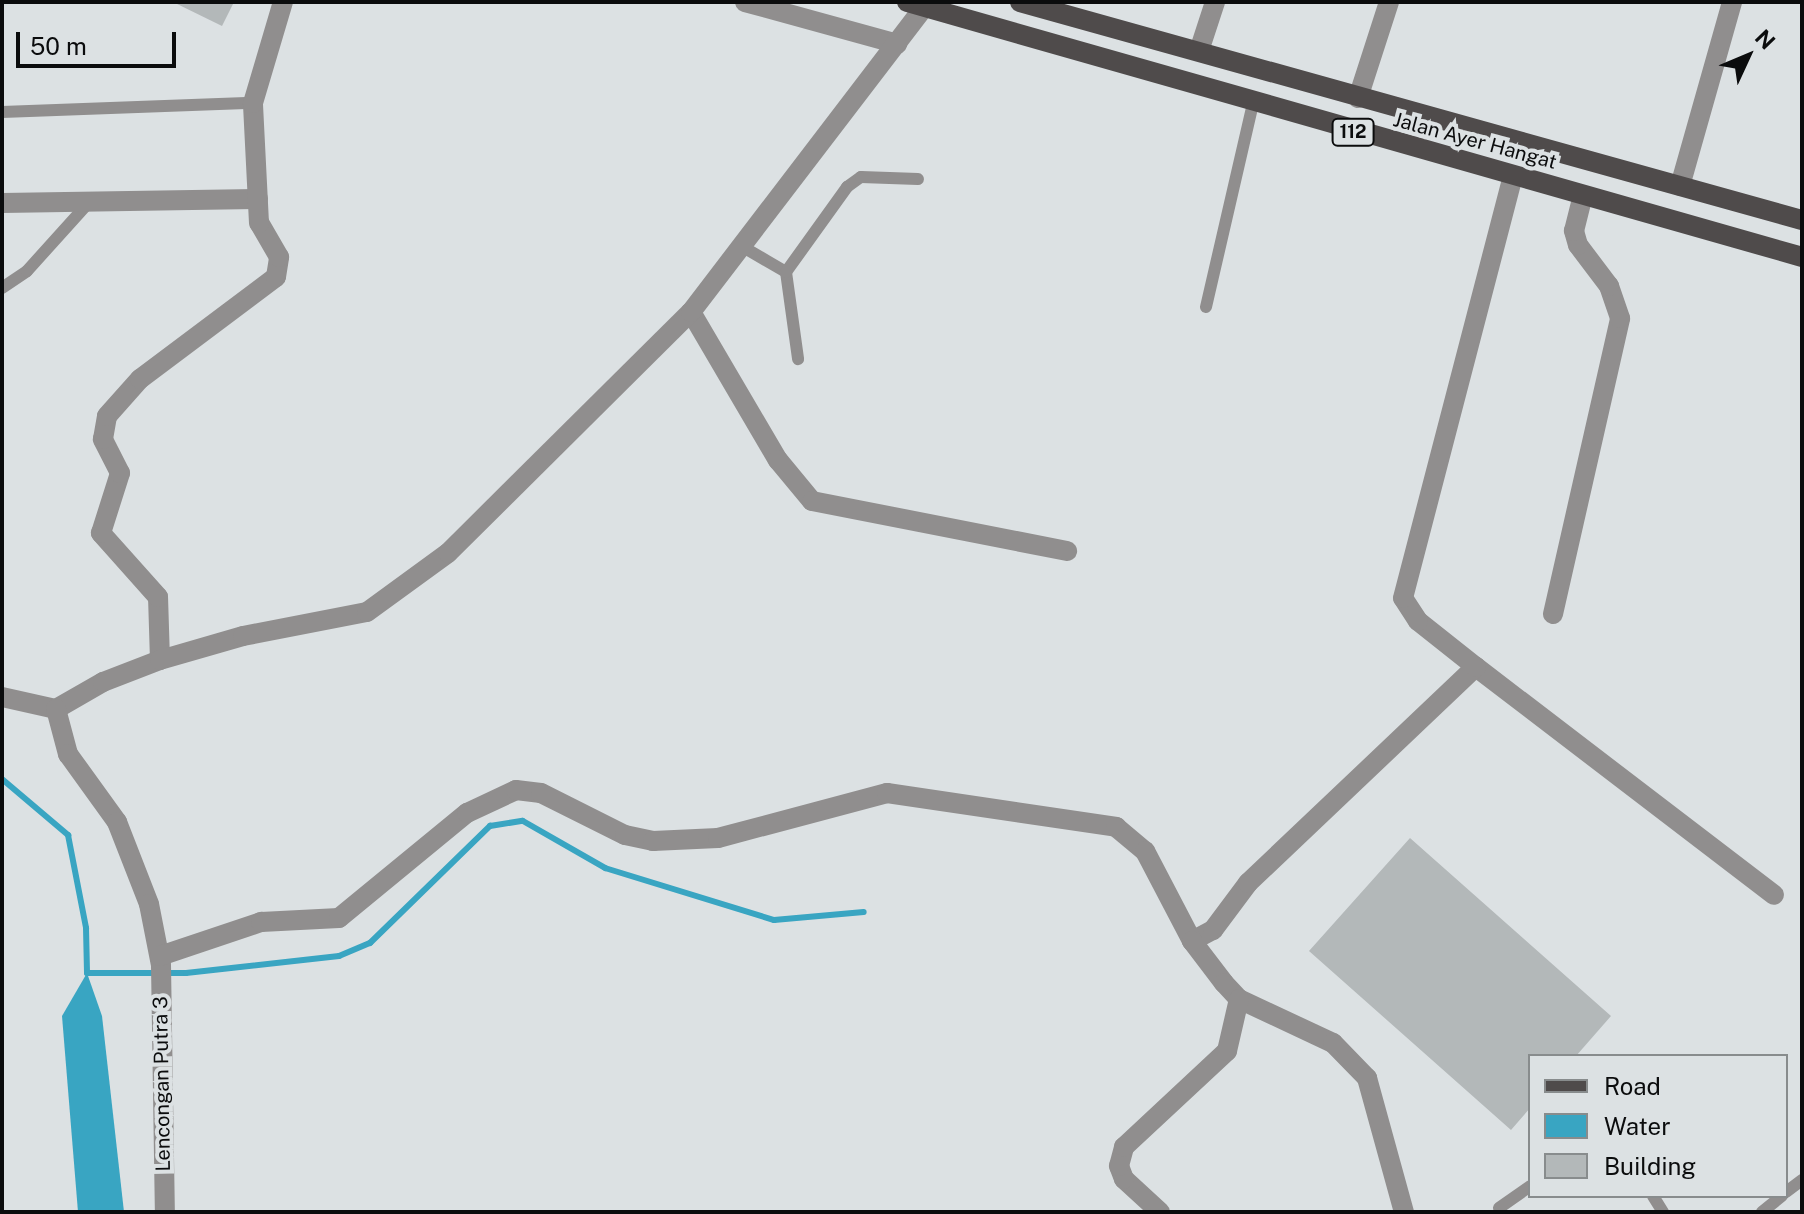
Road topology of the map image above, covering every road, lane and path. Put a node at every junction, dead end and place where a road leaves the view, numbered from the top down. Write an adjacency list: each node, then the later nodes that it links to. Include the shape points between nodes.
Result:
1 (283, 2): 12 (street)
2 (745, 2): 8 (street)
3 (1020, 2): 10 (main road, Jalan Ayer Hangat / 112)
4 (1215, 2): 10 (street)
5 (1389, 2): 11 (street)
6 (1732, 2): 17 (street)
7 (915, 5): 9 (street); 13 (main road, Jalan Ayer Hangat / 112)
8 (803, 10): 9 (street)
9 (897, 44): 23 (street)
10 (1199, 51): 11 (main road, Jalan Ayer Hangat / 112)
11 (1358, 98): 17 (main road, Jalan Ayer Hangat / 112)
12 (253, 103): 14 (lane); 19 (street)
13 (1253, 104): 15 (main road, Jalan Ayer Hangat / 112); 27 (lane)
14 (2, 112)
15 (1513, 177): 18 (main road, Jalan Ayer Hangat / 112); 33 (street, via 1403,598 1418,621)
16 (918, 179): 25 (lane, via 861,177 847,187)
17 (1680, 186): 22 (main road, Jalan Ayer Hangat / 112)
18 (1583, 196): 24 (main road, Jalan Ayer Hangat / 112); 31 (street, via 1574,231 1578,245 1609,286 1620,318)
19 (258, 199): 20 (street); 32 (street, via 259,223 279,257 276,277 140,379 107,416 103,439 120,473 101,533 158,597)
20 (91, 201): 21 (street); 26 (lane, via 27,271)
21 (2, 203)
22 (1802, 220)
23 (743, 247): 25 (lane); 28 (street)
24 (1802, 257)
25 (786, 272): 29 (lane)
26 (2, 288)
27 (1206, 307)
28 (691, 312): 30 (street, via 778,460 812,501); 32 (street, via 509,497 389,600 342,621 243,636)
29 (798, 359)
30 (1067, 551)
31 (1553, 614)
32 (160, 660): 35 (street, via 103,682)
33 (1476, 667): 36 (street); 37 (street, via 1268,863 1213,930)
34 (2, 697): 35 (street)
35 (56, 709): 38 (street, Lencongan Putra 3, via 79,775 117,822 138,867)
36 (1774, 895)
37 (1192, 941): 38 (street, via 1145,851 1116,827 887,793 718,838 653,841 625,835 541,793 516,790 467,813 339,918 261,922); 39 (street)
38 (160, 961): 43 (street, Lencongan Putra 3)
39 (1239, 999): 44 (street, via 1227,1051 1124,1147 1119,1166 1124,1179); 45 (street, via 1333,1043 1367,1078)
40 (1528, 1187): 42 (lane)
41 (1779, 1198): 46 (lane)
42 (1499, 1208)
43 (165, 1212)
44 (1160, 1212)
45 (1404, 1212)
46 (1762, 1212)

